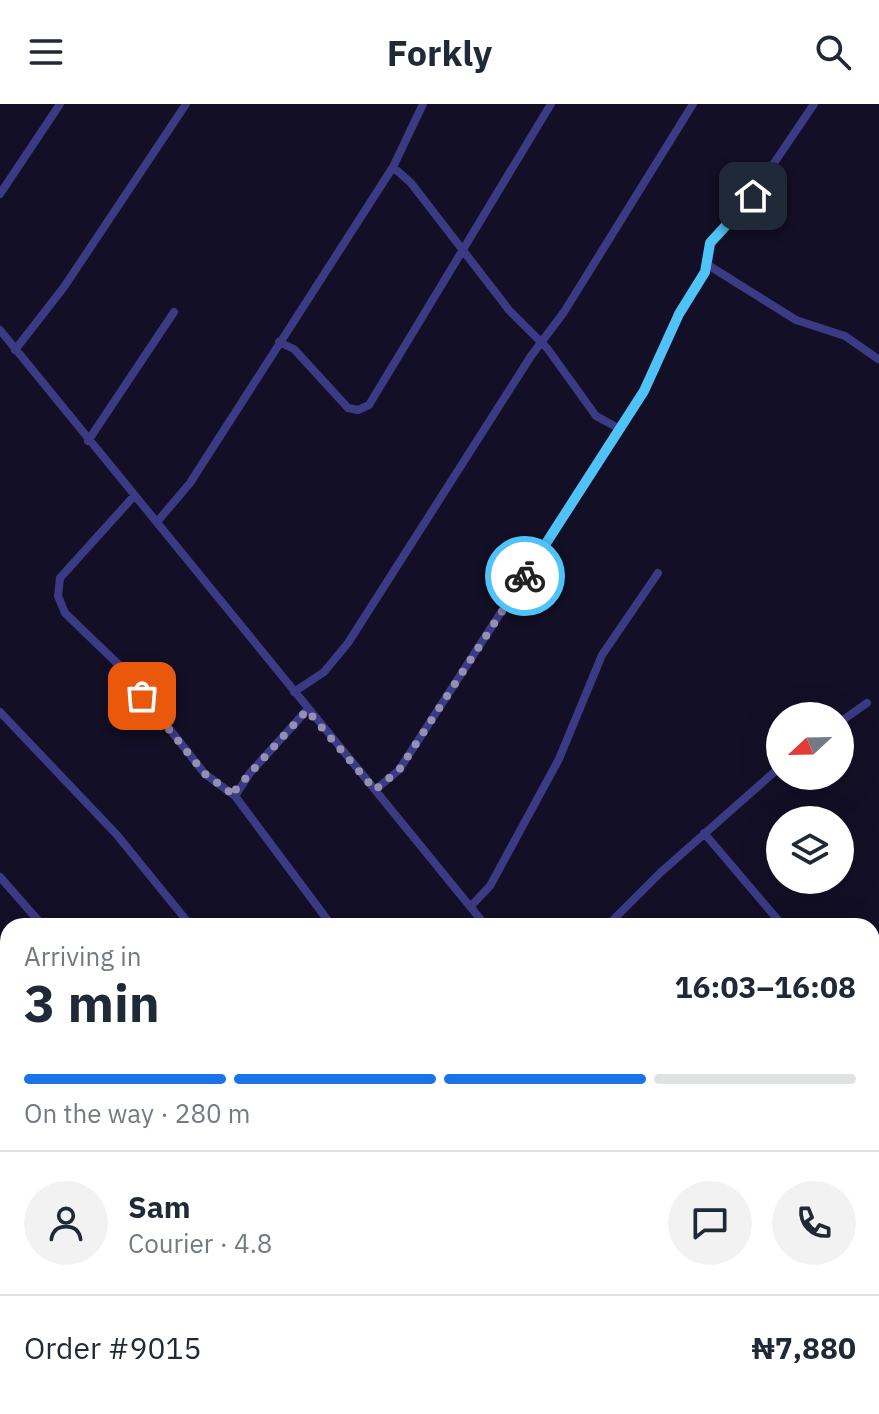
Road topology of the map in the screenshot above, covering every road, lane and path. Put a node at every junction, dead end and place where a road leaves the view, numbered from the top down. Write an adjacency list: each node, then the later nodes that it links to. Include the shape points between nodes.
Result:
1 (60, 104): 8 (street)
2 (186, 104): 15 (street, via 64,287)
3 (423, 104): 7 (street)
4 (551, 104): 9 (street)
5 (693, 104): 14 (street)
6 (814, 104): 10 (street, via 745,206 712,240)
7 (393, 167): 9 (street); 13 (street)
8 (0, 194)
9 (462, 248): 13 (street, via 378,395 364,409 348,408 294,349); 14 (street, via 509,310)
10 (708, 265): 16 (street, via 796,320 845,336); 17 (street)
11 (174, 312): 18 (street)
12 (0, 330): 15 (street)
13 (279, 342): 20 (street, via 182,494)
14 (542, 342): 17 (street, via 596,416); 22 (street, via 348,643 332,665)
15 (15, 350): 18 (street)
16 (878, 359)
17 (620, 429): 28 (street, via 399,770)
18 (88, 441): 19 (street)
19 (134, 496): 20 (street); 29 (street, via 60,578 58,596 65,613 120,666 198,766)
20 (157, 522): 22 (street)
21 (658, 573): 32 (street, via 602,655 564,749 490,886)
22 (294, 692): 24 (street)
23 (867, 703): 26 (street)
24 (307, 710): 28 (street); 29 (street)
25 (0, 712): 34 (street, via 117,835)
26 (854, 712)
27 (766, 779): 30 (street)
28 (375, 790): 32 (street)
29 (235, 796): 35 (street)
30 (704, 833): 37 (street); 38 (street)
31 (0, 877): 33 (street)
32 (471, 906): 36 (street)
33 (36, 918)
34 (184, 918)
35 (326, 918)
36 (480, 918)
37 (616, 918)
38 (776, 918)

